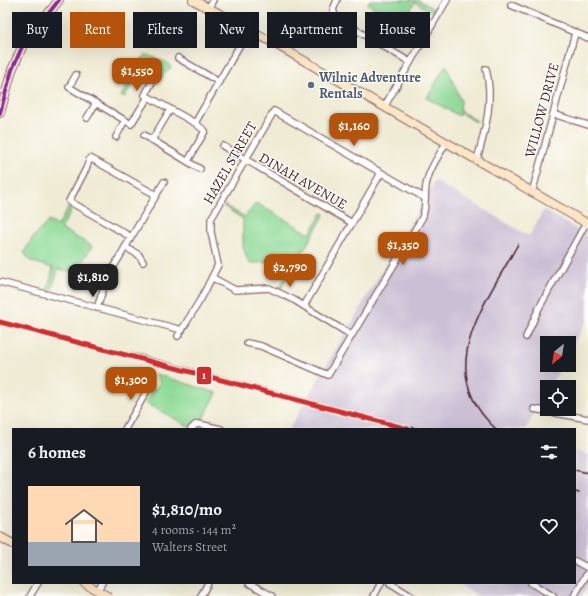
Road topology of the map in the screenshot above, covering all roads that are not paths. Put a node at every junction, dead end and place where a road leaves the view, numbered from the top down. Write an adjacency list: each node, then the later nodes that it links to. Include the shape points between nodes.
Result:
1 (59, 0): 23 (street, via 22,47 12,70)
2 (193, 0): 7 (street)
3 (213, 0): 7 (street)
4 (337, 0): 14 (street, via 333,10 336,18)
5 (447, 0): 14 (street)
6 (511, 5): 9 (street)
7 (208, 9): 8 (street)
8 (214, 12)
9 (575, 33): 11 (street); 24 (street, WILLOW DRIVE)
10 (259, 35): 21 (street)
11 (588, 38)
12 (238, 48): 18 (street)
13 (178, 58): 18 (street)
14 (410, 62): 21 (street)
15 (486, 70): 34 (street, via 490,100)
16 (76, 75): 20 (street, via 69,87)
17 (152, 82): 19 (street, via 145,95)
18 (219, 82): 27 (street)
19 (148, 97): 22 (street); 26 (street, via 131,124)
20 (96, 103): 25 (street); 26 (street)
21 (384, 107): 32 (street)
22 (170, 110): 27 (street); 31 (street)
23 (0, 113)
24 (553, 114): 28 (street); 40 (street, WILLOW DRIVE)
25 (87, 118)
26 (125, 120): 30 (street)
27 (195, 123): 35 (street, via 205,131)
28 (588, 125)
29 (144, 135): 31 (street)
30 (116, 137)
31 (152, 140): 35 (street)
32 (446, 143): 34 (street); 42 (street, via 430,172)
33 (223, 146): 36 (street, DINAH AVENUE)
34 (476, 160): 40 (street)
35 (188, 161): 37 (street)
36 (245, 161): 38 (street, HAZEL STREET, via 274,111); 43 (street, DINAH AVENUE); 48 (street, HAZEL STREET, via 211,219 218,265)
37 (200, 169)
38 (381, 173): 42 (street); 43 (street)
39 (164, 182): 41 (street)
40 (532, 193): 44 (street)
41 (156, 195): 45 (street); 45 (street, via 90,158 68,201)
42 (425, 198): 53 (street, via 426,210 422,218)
43 (352, 223): 50 (street)
44 (587, 224): 55 (street, via 539,308)
45 (131, 237): 46 (street)
46 (125, 247): 47 (street, via 139,255); 51 (street, via 107,278)
47 (143, 262)
48 (213, 278): 50 (street, via 235,290 269,288); 52 (street, HAZEL STREET)
49 (0, 282): 51 (street)
50 (304, 306): 53 (street)
51 (98, 308): 52 (street)
52 (182, 330): 54 (street, HAZEL STREET)
53 (351, 335): 56 (street, via 328,375 261,346)
54 (178, 336)
55 (526, 337)
56 (247, 343)
57 (152, 382): 60 (street)
58 (534, 409): 59 (street)
59 (588, 419)
60 (126, 428)
61 (193, 428): 62 (street, via 199,424)
62 (217, 428)
63 (0, 537): 64 (street)
64 (12, 543)
65 (576, 562): 66 (street)
66 (588, 568)
67 (588, 572): 84 (street)
68 (37, 584): 77 (street)
69 (86, 584): 76 (street)
70 (101, 584): 76 (street)
71 (207, 584): 79 (street)
72 (251, 584): 80 (street)
73 (380, 584): 81 (street)
74 (392, 584): 82 (street)
75 (534, 584): 83 (street)
76 (97, 591): 78 (street)
77 (30, 596)
78 (107, 596)
79 (201, 596)
80 (272, 596)
81 (374, 596)
82 (411, 596)
83 (553, 596)
84 (574, 596)

